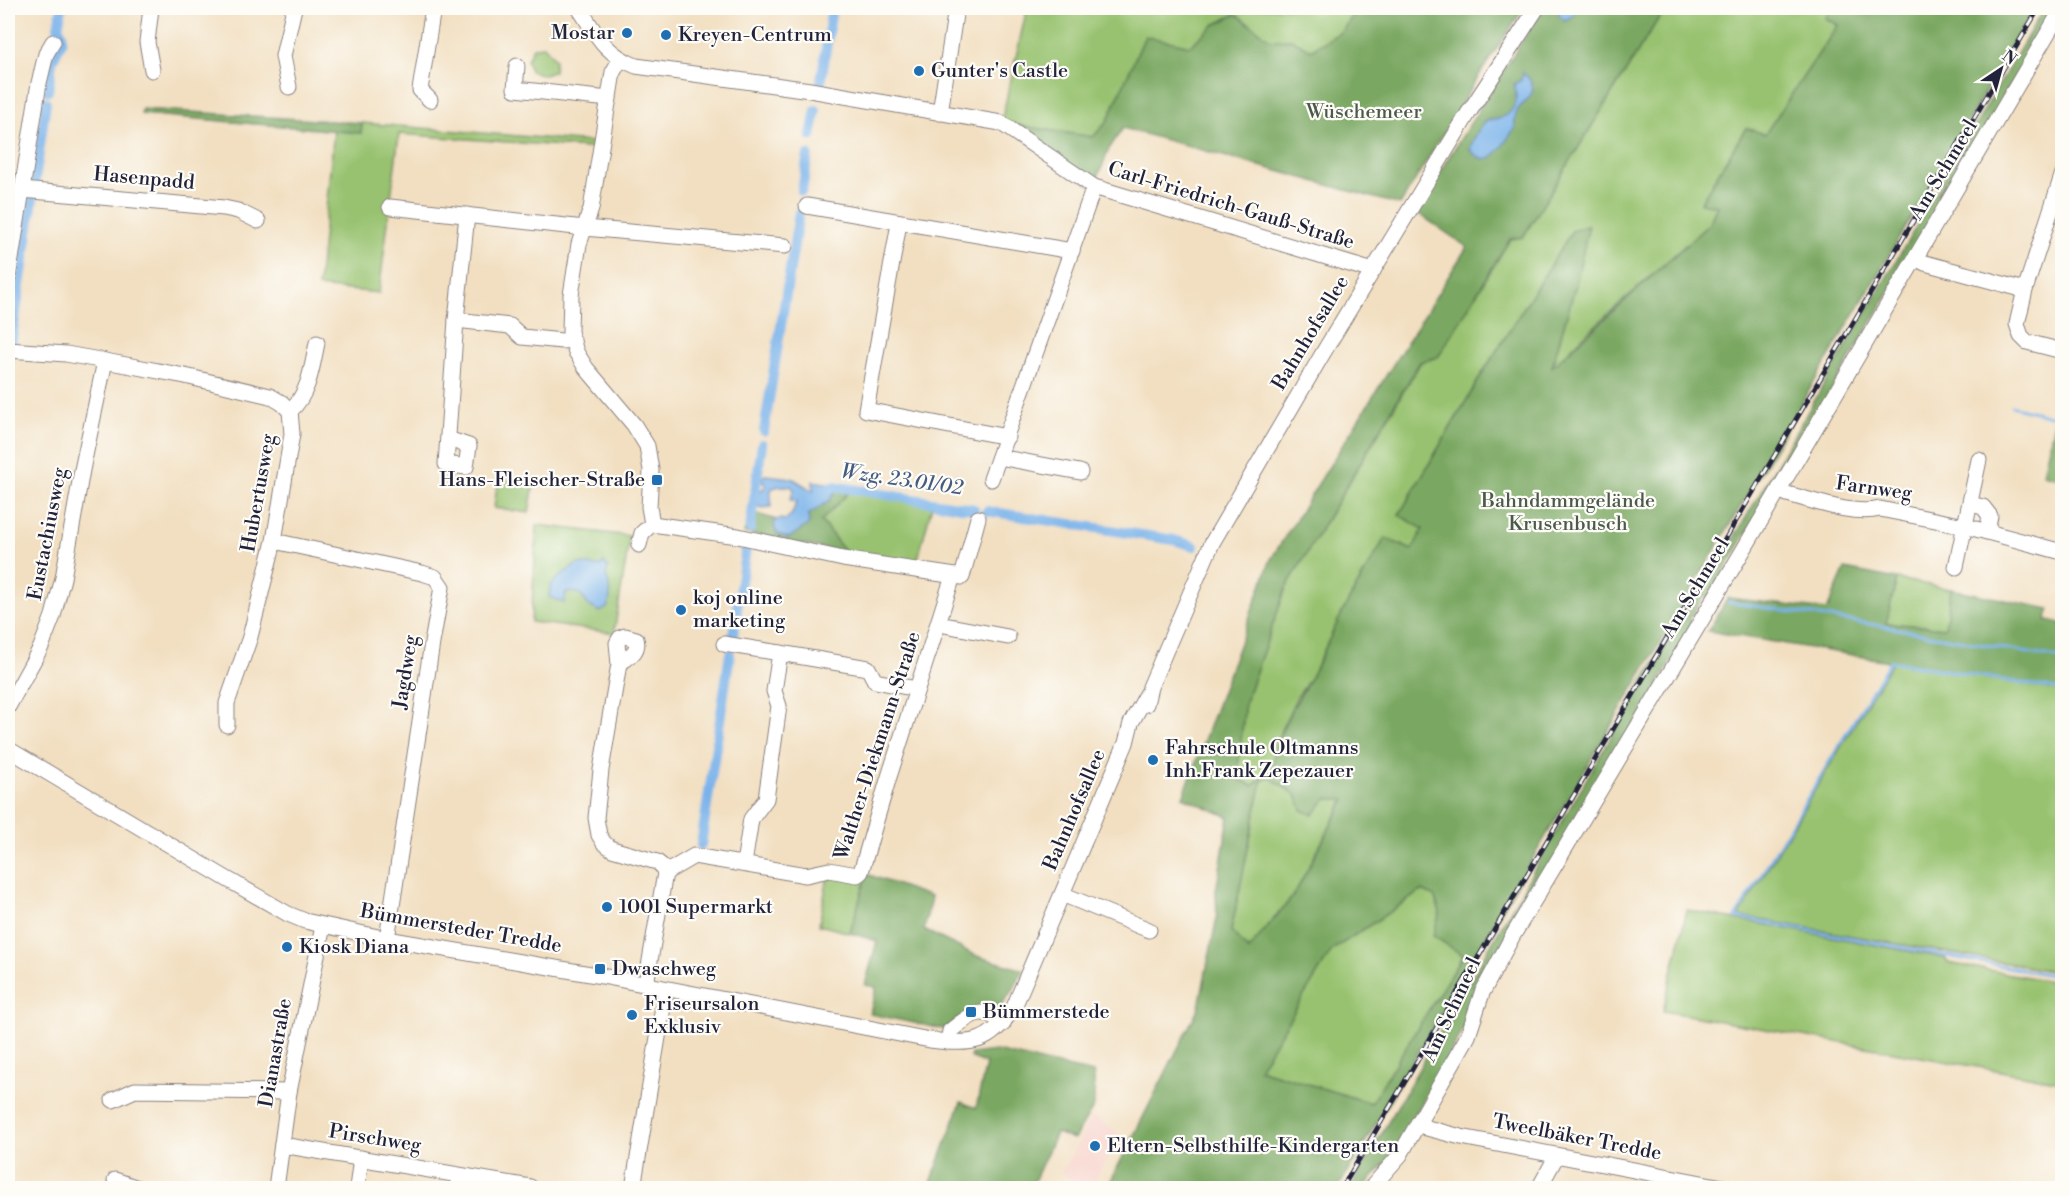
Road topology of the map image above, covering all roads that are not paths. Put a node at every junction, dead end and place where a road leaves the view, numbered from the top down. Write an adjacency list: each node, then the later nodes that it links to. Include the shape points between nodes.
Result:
1 (152, 8): 11 (street, via 147,42)
2 (294, 8): 12 (street, via 283,56)
3 (433, 8): 14 (street, via 420,90)
4 (579, 8): 9 (street, via 605,47)
5 (956, 8): 15 (street)
6 (1537, 8): 28 (street, Bahnhofsallee)
7 (2062, 9): 27 (street, Am Schmeel)
8 (53, 42): 18 (street, via 39,83)
9 (620, 60): 13 (street, via 613,72); 15 (street, Carl-Friedrich-Gauß-Straße, via 636,66)
10 (518, 66): 13 (street, via 515,88)
11 (152, 70)
12 (289, 87)
13 (609, 99): 24 (street)
14 (430, 100)
15 (940, 113): 17 (street, Carl-Friedrich-Gauß-Straße, via 1001,123)
16 (2062, 176): 30 (street)
17 (1094, 187): 26 (street); 28 (street, Carl-Friedrich-Gauß-Straße)
18 (22, 190): 22 (street, Hasenpadd, via 224,208); 29 (street)
19 (807, 206): 23 (street)
20 (390, 207): 21 (street)
21 (467, 215): 24 (street); 31 (street)
22 (258, 221)
23 (899, 223): 26 (street); 38 (street, via 866,410)
24 (585, 228): 25 (street); 32 (street, via 571,295)
25 (785, 246)
26 (1072, 251): 38 (street)
27 (1916, 258): 30 (street); 44 (street, Am Schmeel)
28 (1373, 271): 66 (street, Bahnhofsallee, via 1212,543 1147,694 1139,726 1126,742)
29 (8, 278)
30 (2025, 290): 35 (street, via 2017,324 2021,336 2027,342)
31 (456, 320): 32 (street, via 510,326 522,337); 39 (street)
32 (573, 340): 47 (street, via 586,368 647,446)
33 (317, 343): 37 (street, via 307,386)
34 (8, 350): 36 (street, Hubertusweg)
35 (2062, 351)
36 (105, 361): 37 (street, Hubertusweg, via 270,396); 61 (street, Eustachiusweg, via 53,616)
37 (290, 411): 50 (street, Hubertusweg, via 292,434)
38 (1007, 437): 40 (street)
39 (448, 439)
40 (999, 457): 42 (street); 43 (street)
41 (1979, 460): 45 (street)
42 (1080, 472)
43 (991, 479)
44 (1779, 489): 48 (street, Farnweg, via 1853,510 1880,509); 76 (street, Am Schmeel, via 1512,937 1482,993 1468,1036)
45 (1970, 504): 48 (street); 49 (street, via 1983,507 1990,516)
46 (978, 518): 54 (street, via 962,577)
47 (652, 524): 51 (street, via 642,533); 54 (street)
48 (1965, 526): 49 (street, Farnweg); 53 (street)
49 (1987, 532): 52 (street, Farnweg)
50 (274, 541): 62 (street, Hubertusweg, via 250,637 227,703); 69 (street, Jagdweg, via 422,573 435,577 442,587)
51 (639, 545)
52 (2062, 552)
53 (1956, 567)
54 (953, 576): 55 (street, Walther-Diekmann-Straße)
55 (939, 624): 56 (street); 60 (street, Walther-Diekmann-Straße)
56 (1008, 638)
57 (724, 644): 58 (street)
58 (780, 653): 60 (street, via 868,668 875,681); 64 (street, via 774,691 779,706 766,799 751,819)
59 (619, 663): 65 (street, via 598,791 597,829 612,849 657,862)
60 (917, 689): 64 (street, Walther-Diekmann-Straße, via 861,872 857,875 829,870 806,875)
61 (8, 707)
62 (226, 725)
63 (8, 749): 67 (street, Bümmersteder Tredde, via 278,908)
64 (744, 864): 65 (street, Walther-Diekmann-Straße, via 694,856)
65 (665, 873): 70 (street)
66 (1062, 894): 68 (street, Bahnhofsallee); 72 (street, Bahnhofsallee, via 1014,1007)
67 (323, 926): 69 (street, Bümmersteder Tredde); 74 (street, Dianastraße)
68 (1149, 930)
69 (387, 939): 70 (street, Bümmersteder Tredde)
70 (646, 984): 71 (street, Bümmersteder Tredde)
71 (666, 989): 73 (street, Bümmersteder Tredde); 87 (street)
72 (999, 1028): 73 (street, Bümmersteder Tredde, via 972,1042); 73 (street, via 994,1015 986,1012 968,1017 950,1031)
73 (948, 1042)
74 (290, 1092): 75 (street, via 135,1090); 77 (street, Dianastraße)
75 (113, 1100)
76 (1418, 1123): 78 (street, Tweelbäker Tredde, via 1461,1137); 88 (street, Am Schmeel, via 1400,1155)
77 (282, 1145): 79 (street, Pirschweg); 85 (street, Dianastraße)
78 (1556, 1157): 82 (street, Tweelbäker Tredde); 89 (street)
79 (361, 1158): 81 (street, Pirschweg); 86 (street)
80 (115, 1180): 84 (street)
81 (460, 1184): 83 (street, Pirschweg)
82 (1682, 1184): 90 (street, Tweelbäker Tredde)
83 (530, 1187)
84 (138, 1188)
85 (276, 1188)
86 (357, 1188)
87 (633, 1188)
88 (1371, 1188)
89 (1539, 1188)
90 (1728, 1188)

